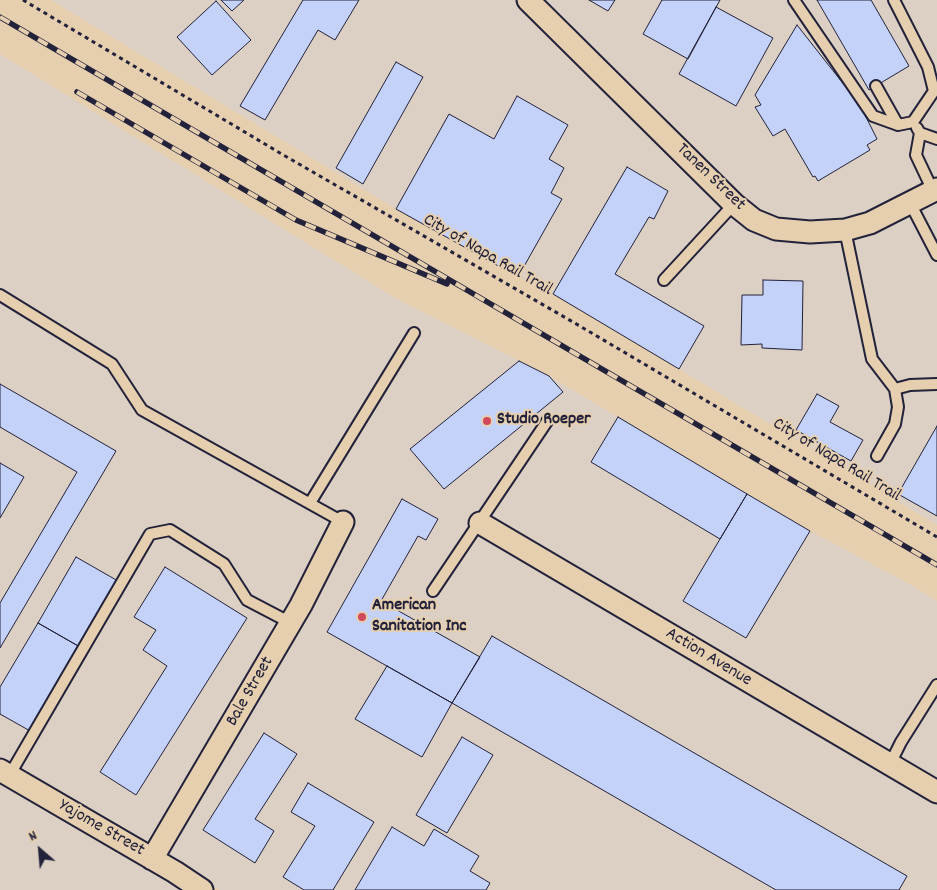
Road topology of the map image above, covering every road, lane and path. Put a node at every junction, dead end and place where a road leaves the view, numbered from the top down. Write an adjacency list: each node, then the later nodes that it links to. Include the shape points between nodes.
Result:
1 (23, 0): 25 (path, City of Napa Rail Trail)
2 (528, 0): 12 (street, Tanen Street)
3 (794, 0): 7 (lane, via 873,116)
4 (894, 0): 6 (lane, via 928,67 934,91)
5 (876, 86): 7 (lane)
6 (913, 122): 7 (lane); 8 (lane)
7 (898, 125)
8 (920, 133): 9 (lane); 10 (lane, via 916,155)
9 (937, 139)
10 (935, 190): 11 (street, Tanen Street)
11 (910, 203): 13 (street, Tanen Street, via 870,223); 14 (lane)
12 (734, 204): 13 (street, Tanen Street, via 754,220 776,229 810,232); 15 (lane)
13 (845, 230): 19 (lane, via 872,359)
14 (937, 255)
15 (664, 280)
16 (0, 295): 22 (lane, via 112,364 142,410)
17 (414, 333): 22 (lane)
18 (937, 384): 19 (lane)
19 (895, 389): 21 (lane, via 896,424)
20 (548, 420): 24 (lane)
21 (877, 456)
22 (310, 503): 23 (lane)
23 (343, 522): 27 (street, Bale Street)
24 (480, 523): 26 (lane); 29 (street, Action Avenue)
25 (937, 537)
26 (433, 591)
27 (291, 623): 30 (lane, via 247,600 224,564 170,530 150,534); 32 (street, Bale Street)
28 (937, 685): 29 (lane)
29 (890, 764): 31 (street, Action Avenue)
30 (5, 773): 32 (street, Yajome Street)
31 (937, 792)
32 (152, 859): 33 (street, Yajome Street)
33 (202, 890)

